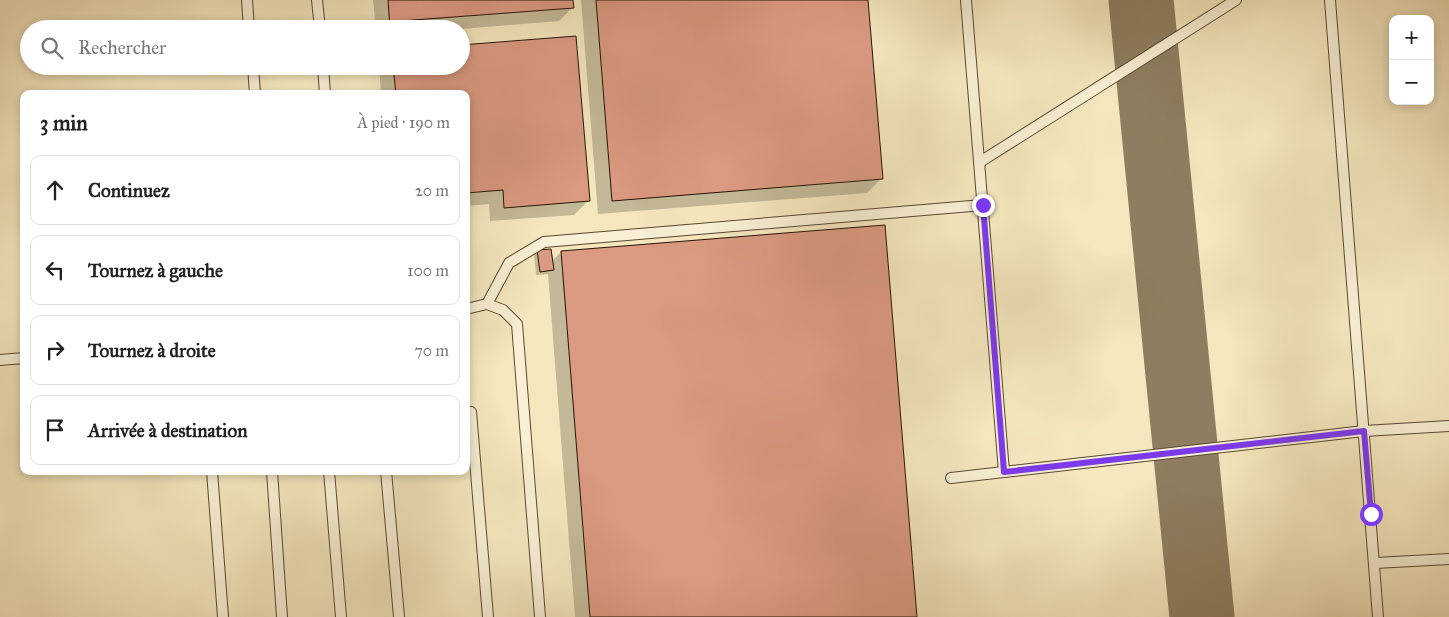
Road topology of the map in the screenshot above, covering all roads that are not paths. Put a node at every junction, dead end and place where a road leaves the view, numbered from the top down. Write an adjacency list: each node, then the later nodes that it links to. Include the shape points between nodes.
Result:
1 (247, 0): 6 (lane)
2 (317, 0): 7 (lane)
3 (966, 0): 12 (lane)
4 (1236, 0): 12 (lane)
5 (1330, 0): 20 (lane)
6 (248, 20)
7 (319, 20)
8 (253, 75): 10 (lane)
9 (324, 75): 11 (lane)
10 (255, 90)
11 (325, 90)
12 (980, 162): 13 (lane)
13 (983, 205): 14 (lane, via 544,242 510,263); 21 (lane)
14 (487, 304): 15 (lane); 34 (lane, via 503,310 517,324)
15 (470, 308)
16 (20, 358): 17 (lane)
17 (0, 360)
18 (470, 412): 33 (lane)
19 (1449, 426): 20 (lane)
20 (1364, 431): 21 (lane); 28 (lane)
21 (1004, 472): 26 (lane)
22 (212, 475): 29 (lane)
23 (272, 475): 30 (lane)
24 (329, 475): 31 (lane)
25 (386, 475): 32 (lane)
26 (951, 478)
27 (1449, 559): 28 (lane)
28 (1375, 563): 35 (lane)
29 (223, 617)
30 (282, 617)
31 (341, 617)
32 (399, 617)
33 (488, 617)
34 (540, 617)
35 (1378, 617)

